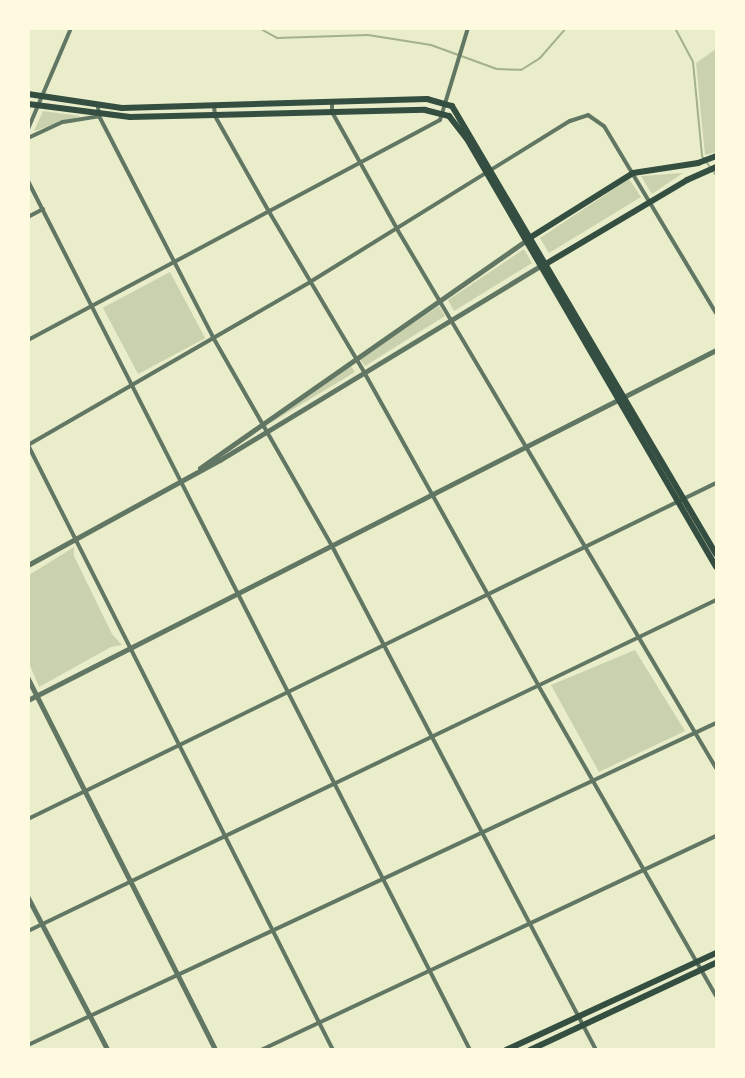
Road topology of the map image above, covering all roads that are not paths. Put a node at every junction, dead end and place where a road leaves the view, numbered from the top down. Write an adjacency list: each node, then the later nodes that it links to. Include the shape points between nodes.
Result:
1 (71, 28): 4 (street)
2 (468, 28): 6 (street)
3 (28, 94): 4 (main road)
4 (41, 97): 9 (main road); 10 (street)
5 (332, 101): 6 (main road); 8 (main road); 11 (street)
6 (444, 102): 12 (street); 20 (main road, via 461,116)
7 (28, 104): 10 (main road)
8 (214, 105): 9 (main road); 14 (street)
9 (98, 106): 13 (street)
10 (38, 107): 13 (main road); 15 (street)
11 (332, 112): 12 (main road); 14 (main road); 18 (street)
12 (441, 113): 18 (street, via 440,120); 20 (main road, via 455,121)
13 (99, 116): 14 (main road); 16 (street, via 63,122); 31 (street)
14 (215, 116): 25 (street)
15 (28, 129)
16 (28, 138)
17 (715, 156): 21 (main road, via 698,163)
18 (358, 160): 25 (street); 27 (street)
19 (717, 168): 23 (main road)
20 (490, 172): 21 (street, via 570,121 588,115 604,126); 27 (street); 28 (main road); 29 (main road)
21 (633, 172): 23 (street); 28 (main road)
22 (28, 181): 24 (street)
23 (650, 201): 30 (main road); 36 (street)
24 (43, 209): 26 (street); 35 (street)
25 (268, 210): 31 (street); 33 (street)
26 (28, 217)
27 (397, 229): 33 (street); 34 (street)
28 (532, 237): 29 (main road); 30 (main road)
29 (526, 241): 32 (main road); 34 (street)
30 (547, 262): 32 (main road); 44 (main road)
31 (175, 263): 35 (street); 38 (street)
32 (540, 266): 37 (street); 44 (main road)
33 (310, 282): 38 (street); 41 (street)
34 (440, 300): 37 (street); 41 (street)
35 (93, 306): 39 (street); 43 (street)
36 (717, 313)
37 (451, 319): 42 (street); 48 (street)
38 (214, 339): 43 (street); 45 (street)
39 (28, 340)
40 (717, 350): 44 (street)
41 (355, 359): 42 (street); 45 (street)
42 (364, 372): 46 (street); 52 (street)
43 (133, 385): 47 (street); 50 (street)
44 (624, 400): 48 (street); 53 (main road)
45 (262, 422): 46 (street); 49 (street)
46 (267, 431): 49 (street); 55 (street)
47 (28, 445): 54 (street)
48 (528, 447): 52 (street); 56 (street)
49 (193, 474): 50 (street)
50 (181, 480): 54 (street); 60 (street)
51 (717, 483): 53 (street)
52 (432, 494): 55 (street); 61 (street)
53 (682, 500): 56 (street); 57 (main road); 59 (main road)
54 (76, 538): 58 (street); 65 (street)
55 (332, 546): 60 (street); 64 (street)
56 (587, 547): 61 (street); 63 (street)
57 (717, 554)
58 (28, 565)
59 (717, 567)
60 (238, 592): 65 (street); 68 (street)
61 (489, 593): 64 (street); 67 (street)
62 (717, 600): 63 (street)
63 (640, 638): 67 (street); 72 (street)
64 (382, 646): 68 (street); 73 (street)
65 (131, 648): 69 (street); 74 (street)
66 (28, 678): 69 (street)
67 (538, 686): 73 (street); 76 (street)
68 (287, 693): 74 (street); 77 (street)
69 (38, 695): 70 (street); 78 (street)
70 (28, 700)
71 (717, 723): 72 (street)
72 (695, 733): 75 (street); 76 (street)
73 (430, 738): 77 (street); 80 (street)
74 (179, 745): 78 (street); 81 (street)
75 (717, 768)
76 (594, 779): 80 (street); 83 (street)
77 (334, 784): 81 (street); 84 (street)
78 (86, 790): 79 (street); 85 (street)
79 (28, 819)
80 (482, 832): 84 (street); 87 (street)
81 (226, 836): 85 (street); 89 (street)
82 (717, 836): 83 (street)
83 (644, 869): 87 (street); 92 (street)
84 (383, 878): 89 (street); 95 (street)
85 (133, 880): 88 (street); 96 (street)
86 (28, 897): 88 (street)
87 (530, 924): 95 (street); 98 (street)
88 (43, 925): 90 (street); 99 (street)
89 (273, 930): 96 (street); 100 (street)
90 (28, 932)
91 (717, 953): 92 (main road)
92 (697, 962): 94 (street); 98 (main road)
93 (717, 963): 94 (main road)
94 (701, 970): 97 (street); 101 (main road)
95 (429, 971): 100 (street); 107 (street)
96 (180, 974): 99 (street); 104 (street)
97 (717, 996)
98 (579, 1015): 101 (street); 108 (main road)
99 (90, 1016): 102 (street); 103 (street)
100 (319, 1023): 105 (street); 106 (street)
101 (584, 1025): 109 (main road); 110 (street)
102 (28, 1045)
103 (108, 1050)
104 (216, 1050)
105 (261, 1050)
106 (333, 1050)
107 (470, 1050)
108 (506, 1050)
109 (530, 1050)
110 (596, 1050)

